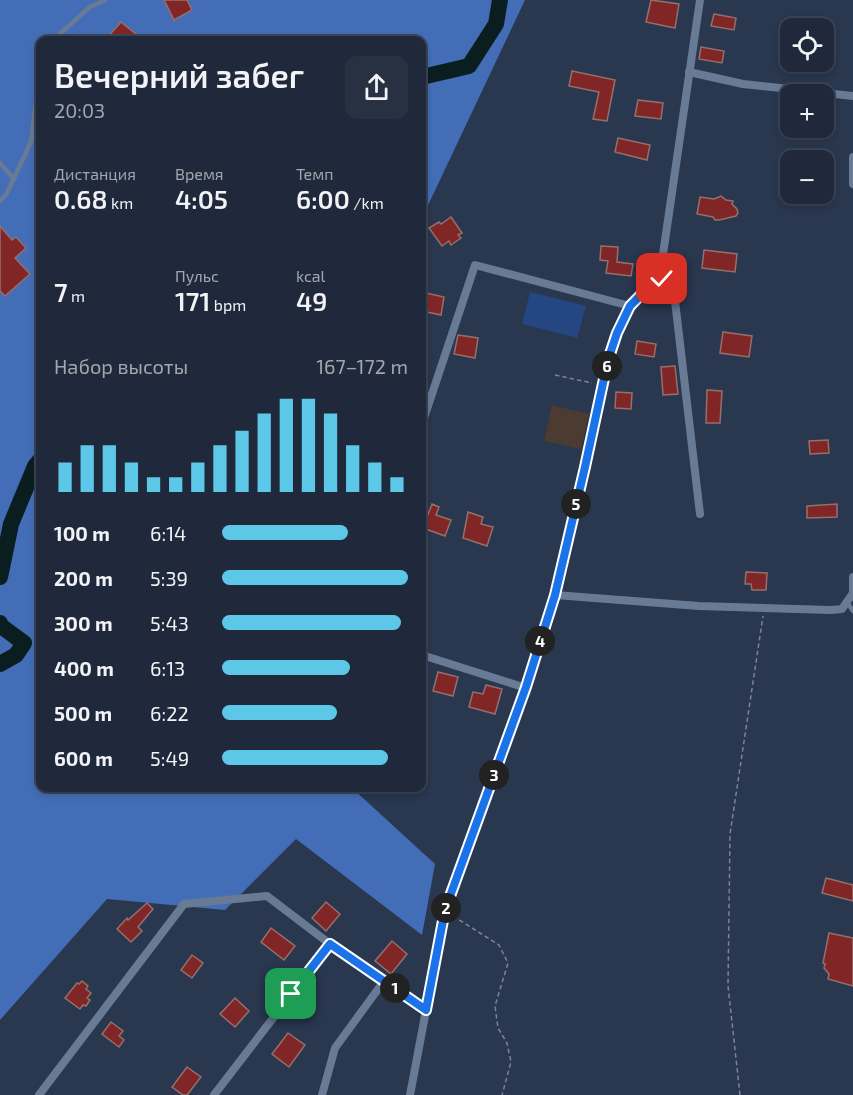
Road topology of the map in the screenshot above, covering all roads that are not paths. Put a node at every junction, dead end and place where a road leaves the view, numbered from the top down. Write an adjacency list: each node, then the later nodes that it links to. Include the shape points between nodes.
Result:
1 (105, 0): 3 (lane, via 90,7)
2 (700, 0): 4 (street)
3 (57, 36)
4 (689, 72): 5 (street, via 777,89); 12 (street)
5 (853, 96)
6 (36, 99): 9 (lane, via 31,142)
7 (853, 157): 10 (street)
8 (0, 163): 9 (lane)
9 (14, 178): 11 (lane)
10 (853, 184)
11 (0, 201)
12 (660, 275): 13 (street); 15 (street, via 675,301)
13 (630, 306): 14 (street, via 475,266); 17 (street, via 617,333 602,385)
14 (426, 412)
15 (700, 514)
16 (853, 577): 18 (street, via 853,593)
17 (555, 595): 18 (street, via 699,606 831,610 842,609); 21 (street)
18 (847, 602): 19 (lane)
19 (853, 610)
20 (426, 656): 21 (street)
21 (526, 687): 24 (street, via 445,910)
22 (330, 944): 23 (street); 25 (street, via 267,896 184,904); 26 (street)
23 (384, 981): 24 (street); 27 (street, via 335,1048)
24 (426, 1010): 28 (street)
25 (39, 1095)
26 (214, 1095)
27 (322, 1095)
28 (410, 1095)

